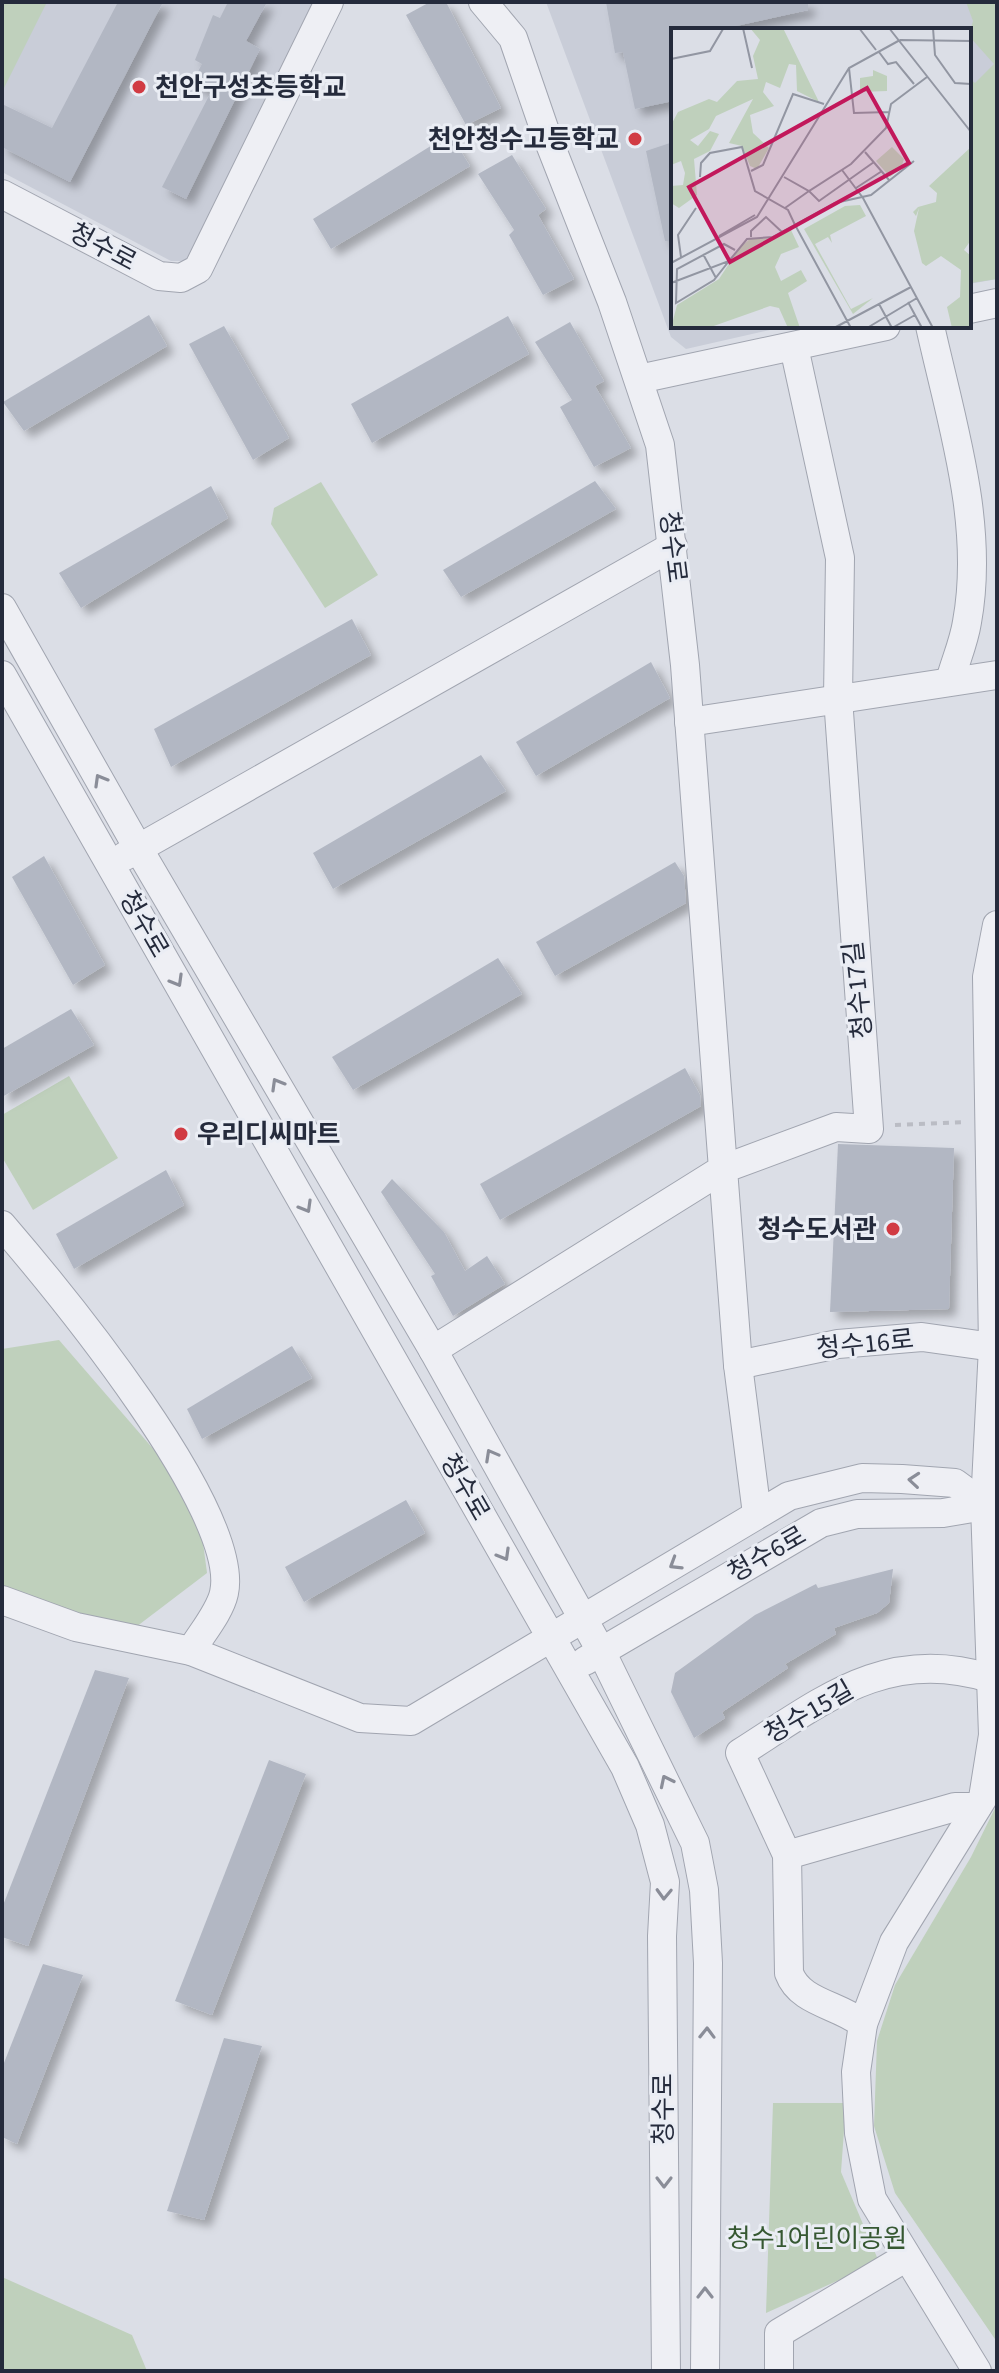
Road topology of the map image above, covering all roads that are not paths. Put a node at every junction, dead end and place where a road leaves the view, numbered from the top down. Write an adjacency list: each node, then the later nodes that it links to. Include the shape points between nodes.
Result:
1 (329, 2): 3 (street, 청수로, via 198,269 181,278 159,276)
2 (483, 2): 9 (street, 청수로, via 513,38)
3 (2, 194)
4 (997, 303): 5 (street)
5 (971, 309)
6 (877, 328): 8 (street)
7 (930, 328): 14 (street, via 967,500 972,569 967,623)
8 (794, 347): 9 (street); 15 (street, 청수17길, via 840,558)
9 (639, 379): 10 (street, 청수로, via 660,445)
10 (673, 546): 16 (street, 청수로); 17 (street)
11 (2, 608): 17 (street, 청수로, one-way to 11)
12 (2, 675): 18 (street, 청수로)
13 (997, 675): 14 (street)
14 (950, 681): 15 (street)
15 (838, 698): 16 (street); 20 (street, 청수17길, via 869,1129 836,1127)
16 (689, 722): 20 (street, 청수로)
17 (138, 848): 18 (street); 23 (street, 청수로, one-way to 17)
18 (110, 865): 29 (street, 청수로, one-way to 29)
19 (997, 925): 22 (street, via 987,977)
20 (723, 1169): 23 (street); 24 (street, 청수6로)
21 (2, 1225): 30 (street, via 80,1315 199,1495 222,1549 224,1594)
22 (993, 1347): 24 (street, 청수16로, via 922,1337 838,1344); 25 (street)
23 (433, 1350): 28 (street, 청수로, one-way to 23)
24 (738, 1365): 26 (street, 청수6로)
25 (991, 1504): 26 (street, 청수6로, one-way to 26, via 955,1483 862,1478 789,1496); 31 (street, 청수6로, via 943,1513 857,1514 821,1523); 34 (street)
26 (757, 1514): 28 (street, 청수6로, one-way to 28)
27 (2, 1600): 30 (street, via 76,1627)
28 (583, 1621): 29 (street, 청수6로); 31 (street, 청수로)
29 (553, 1640): 32 (street, 청수6로); 33 (street, 청수로)
30 (191, 1651): 32 (street, via 360,1718 411,1721)
31 (601, 1651): 33 (street, 청수6로); 40 (street, 청수로, one-way to 31, via 704,1890 695,1843)
32 (514, 1662): 33 (street, via 546,1659)
33 (570, 1670): 39 (street, 청수로, one-way to 39, via 625,1767 650,1825 665,1882)
34 (989, 1678): 35 (street, via 993,1735); 36 (street, 청수15길, via 964,1670 917,1667 882,1673 840,1690 740,1753)
35 (977, 1807): 36 (street, via 955,1807); 37 (street, via 894,1942)
36 (787, 1855): 37 (street, 청수15길, via 793,1985 799,1993 836,2006)
37 (863, 2024): 38 (street, via 856,2072 859,2133 872,2199)
38 (905, 2258): 41 (street, via 779,2333); 42 (street)
39 (666, 2371)
40 (705, 2371)
41 (779, 2371)
42 (977, 2371)

